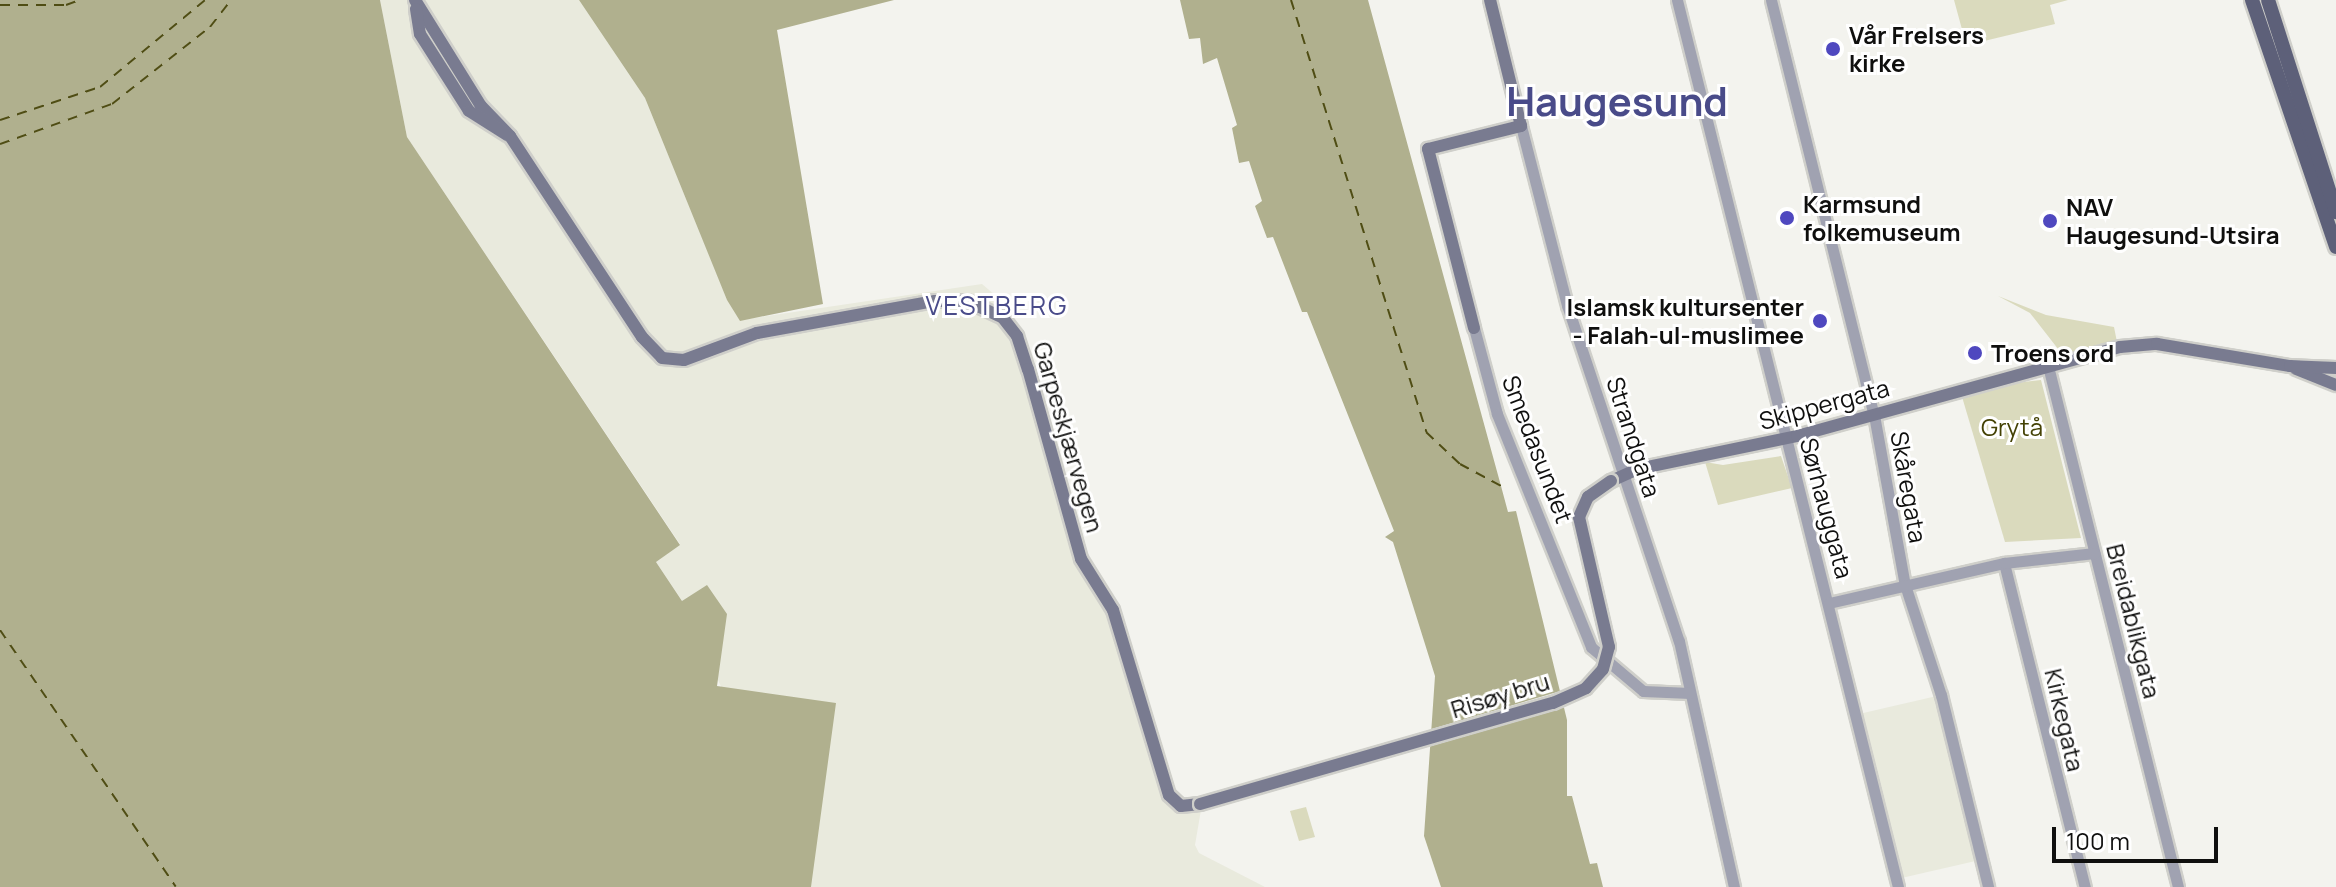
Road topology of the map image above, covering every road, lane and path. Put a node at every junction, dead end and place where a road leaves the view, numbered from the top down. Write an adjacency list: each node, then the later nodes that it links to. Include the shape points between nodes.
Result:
1 (415, 0): 24 (main road, Garpeskjærvegen, via 481,106 510,136 634,325 662,358 684,360 757,333 935,301 967,301 1003,318 1022,349 1081,559 1113,610 1169,795 1181,806)
2 (1490, 0): 7 (main road, Strandgata)
3 (1677, 0): 16 (street, Sørhauggata)
4 (1771, 0): 15 (street, Skåregata)
5 (2252, 0): 9 (main road)
6 (2268, 0): 8 (main road)
7 (1521, 126): 10 (main road, Smedasundet, via 1428,149); 17 (street, Strandgata, via 1567,305)
8 (2336, 212)
9 (2336, 247)
10 (1474, 328): 23 (street, Smedasundet, via 1497,414 1591,647 1633,686 1664,695)
11 (2048, 366): 12 (main road, Skippergata, via 2120,347 2157,344); 15 (main road, Skippergata); 19 (street, Breidablikgata)
12 (2290, 366): 13 (main road); 14 (main road)
13 (2336, 368)
14 (2336, 385)
15 (1874, 415): 16 (main road, Skippergata); 21 (street, Skåregata)
16 (1786, 439): 17 (main road, Skippergata); 22 (street, Sørhauggata)
17 (1624, 476): 18 (main road, Skippergata); 23 (street, Strandgata, via 1672,620)
18 (1611, 481): 24 (main road, Risøy bru, bridge, via 1588,497 1579,517 1609,647 1603,669 1586,688 1553,703)
19 (2094, 553): 20 (street); 29 (street, Breidablikgata)
20 (2004, 563): 21 (street); 28 (street, Kirkegata)
21 (1905, 585): 22 (street); 27 (street, Skåregata, via 1941,695)
22 (1829, 603): 26 (street, Sørhauggata)
23 (1690, 693): 25 (street, Strandgata)
24 (1200, 804)
25 (1734, 887)
26 (1898, 887)
27 (1988, 887)
28 (2085, 887)
29 (2178, 887)

